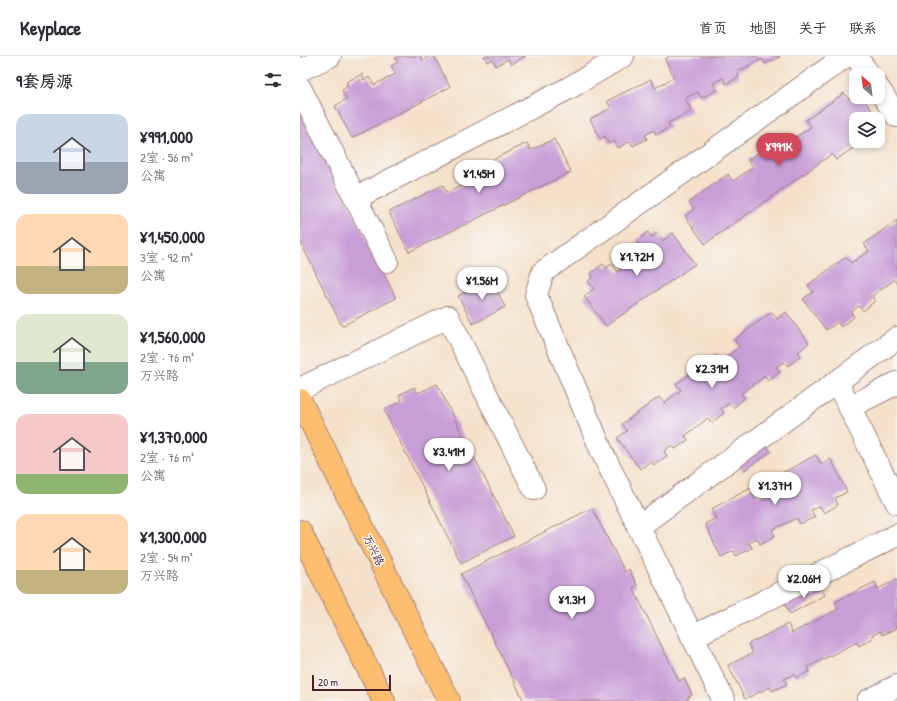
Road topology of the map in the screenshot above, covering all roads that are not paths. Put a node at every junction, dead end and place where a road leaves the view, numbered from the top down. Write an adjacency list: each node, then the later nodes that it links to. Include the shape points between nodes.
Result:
1 (330, 56): 6 (lane)
2 (623, 56): 10 (lane, via 569,88)
3 (846, 56): 20 (lane, via 543,272 536,295 603,454)
4 (856, 56): 5 (lane)
5 (864, 68)
6 (300, 70)
7 (300, 88): 10 (lane)
8 (885, 98): 9 (lane)
9 (897, 116)
10 (356, 198): 11 (lane)
11 (387, 261)
12 (897, 338): 13 (lane)
13 (837, 382): 17 (lane); 20 (lane)
14 (897, 383): 17 (lane)
15 (300, 389): 18 (lane, via 448,316)
16 (300, 400): 26 (main road, 万兴路)
17 (850, 407): 19 (lane)
18 (534, 489)
19 (897, 503)
20 (638, 527): 23 (lane)
21 (300, 531): 25 (main road)
22 (897, 535): 23 (lane)
23 (692, 637): 27 (lane)
24 (897, 686): 28 (lane)
25 (384, 701)
26 (449, 701)
27 (724, 701)
28 (868, 701)

